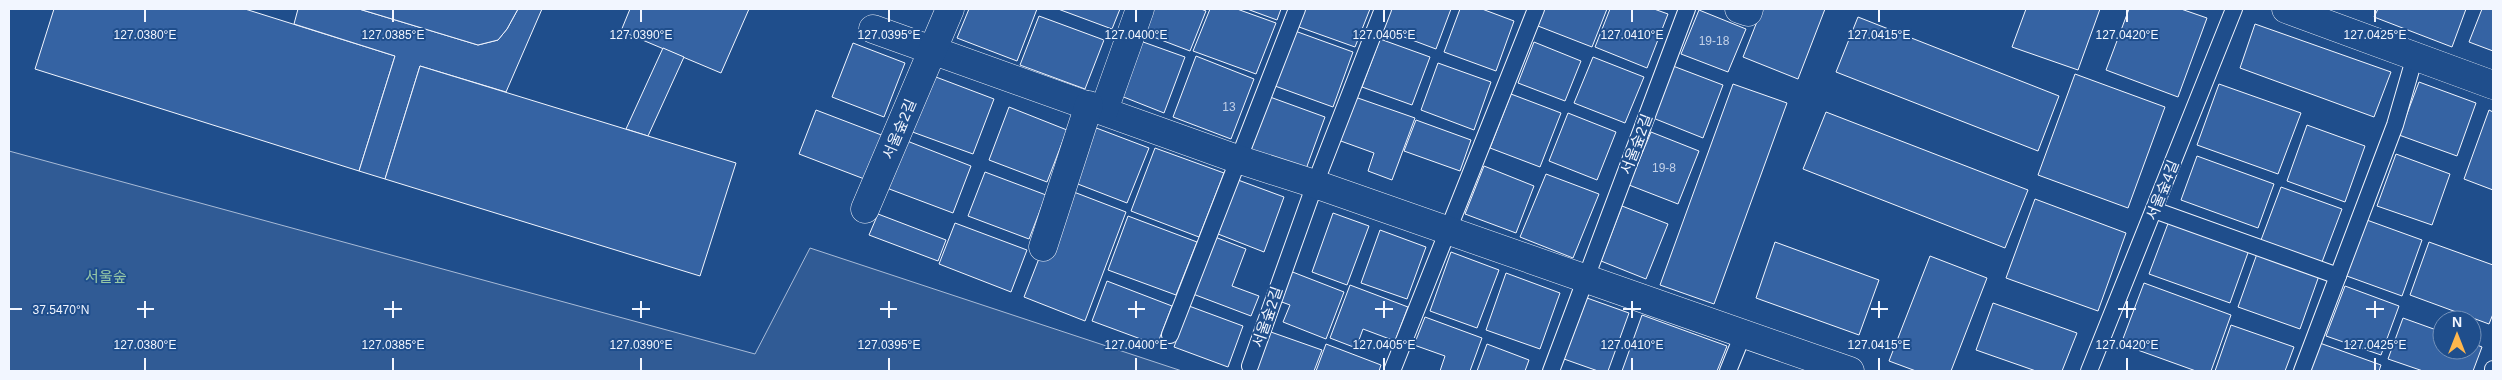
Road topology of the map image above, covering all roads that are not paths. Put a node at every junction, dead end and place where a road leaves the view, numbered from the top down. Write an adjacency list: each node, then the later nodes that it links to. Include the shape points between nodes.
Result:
1 (950, 9): 12 (street, 서울숲2길)
2 (1140, 9): 15 (street)
3 (1297, 9): 16 (lane)
4 (1383, 9): 17 (lane, 서울숲2길)
5 (1536, 9): 20 (lane)
6 (1687, 9): 23 (lane, 서울숲2길)
7 (1739, 9): 8 (street, via 1748,12)
8 (1749, 9)
9 (2234, 9): 19 (lane, 서울숲4길)
10 (2286, 9): 13 (street)
11 (873, 29): 12 (street)
12 (933, 50): 15 (street); 18 (street, 서울숲2길)
13 (2415, 56): 14 (street); 22 (lane, via 2395,125)
14 (2493, 85)
15 (1096, 108): 16 (street); 21 (street)
16 (1237, 159): 17 (street); 25 (lane)
17 (1315, 184): 20 (street); 26 (lane, 서울숲2길)
18 (865, 209)
19 (2154, 210): 22 (lane); 31 (lane, 서울숲4길)
20 (1450, 231): 23 (street); 27 (lane)
21 (1043, 247)
22 (2338, 276): 32 (lane)
23 (1586, 278): 24 (street); 28 (lane, 서울숲2길)
24 (1743, 334): 29 (lane); 30 (street)
25 (1170, 335)
26 (1250, 366)
27 (1392, 371)
28 (1551, 371)
29 (1728, 371)
30 (1850, 371)
31 (2089, 371)
32 (2302, 371)

